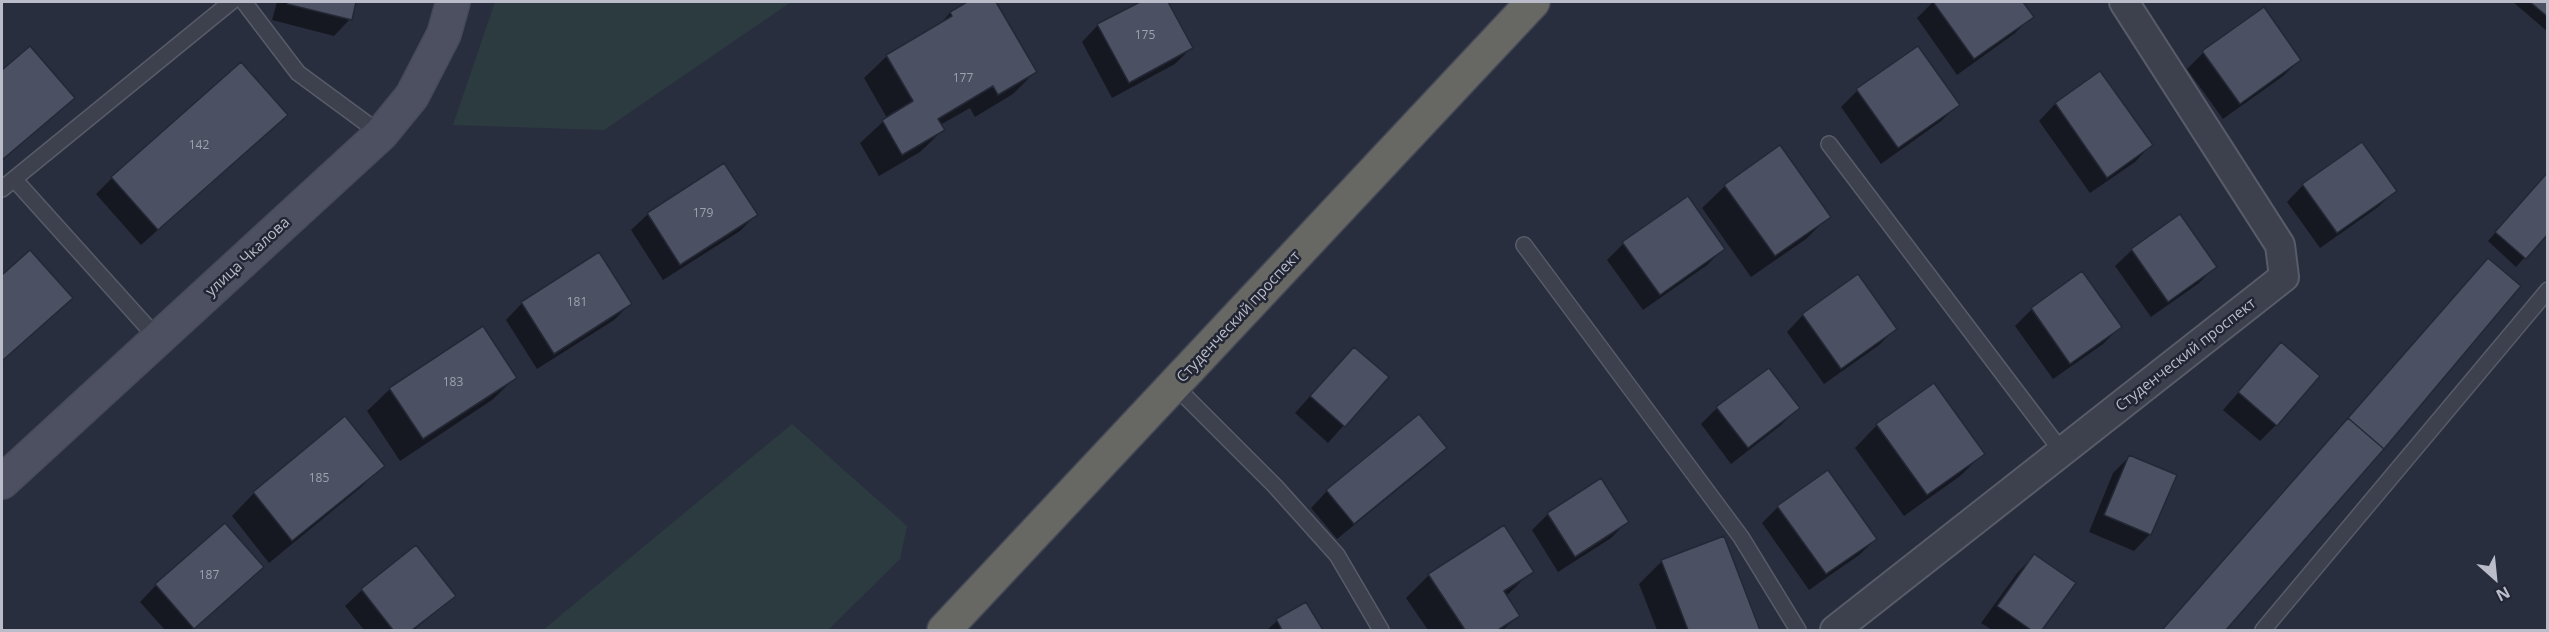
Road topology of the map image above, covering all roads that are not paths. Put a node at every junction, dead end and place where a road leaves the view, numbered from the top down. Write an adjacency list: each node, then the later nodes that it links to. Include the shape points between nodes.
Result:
1 (231, 2): 10 (lane)
2 (243, 2): 7 (lane)
3 (261, 2): 7 (lane)
4 (453, 2): 8 (main road, улица Чкалова, via 444,34 412,96)
5 (1533, 2): 15 (highway, Студенческий проспект)
6 (2124, 2): 16 (street, Студенческий проспект, via 2280,245 2284,277)
7 (255, 17): 8 (lane, via 298,72)
8 (381, 134): 14 (main road, улица Чкалова)
9 (1829, 144): 16 (lane)
10 (14, 179): 11 (lane); 14 (lane)
11 (2, 189)
12 (1524, 245): 20 (lane, via 1741,537)
13 (2547, 290): 22 (lane)
14 (158, 339): 17 (main road, улица Чкалова)
15 (1175, 386): 18 (highway, Студенческий проспект); 19 (lane, via 1275,486 1336,555)
16 (2063, 453): 21 (street, Студенческий проспект)
17 (2, 482)
18 (944, 630)
19 (1381, 630)
20 (1798, 630)
21 (1835, 630)
22 (2263, 630)

